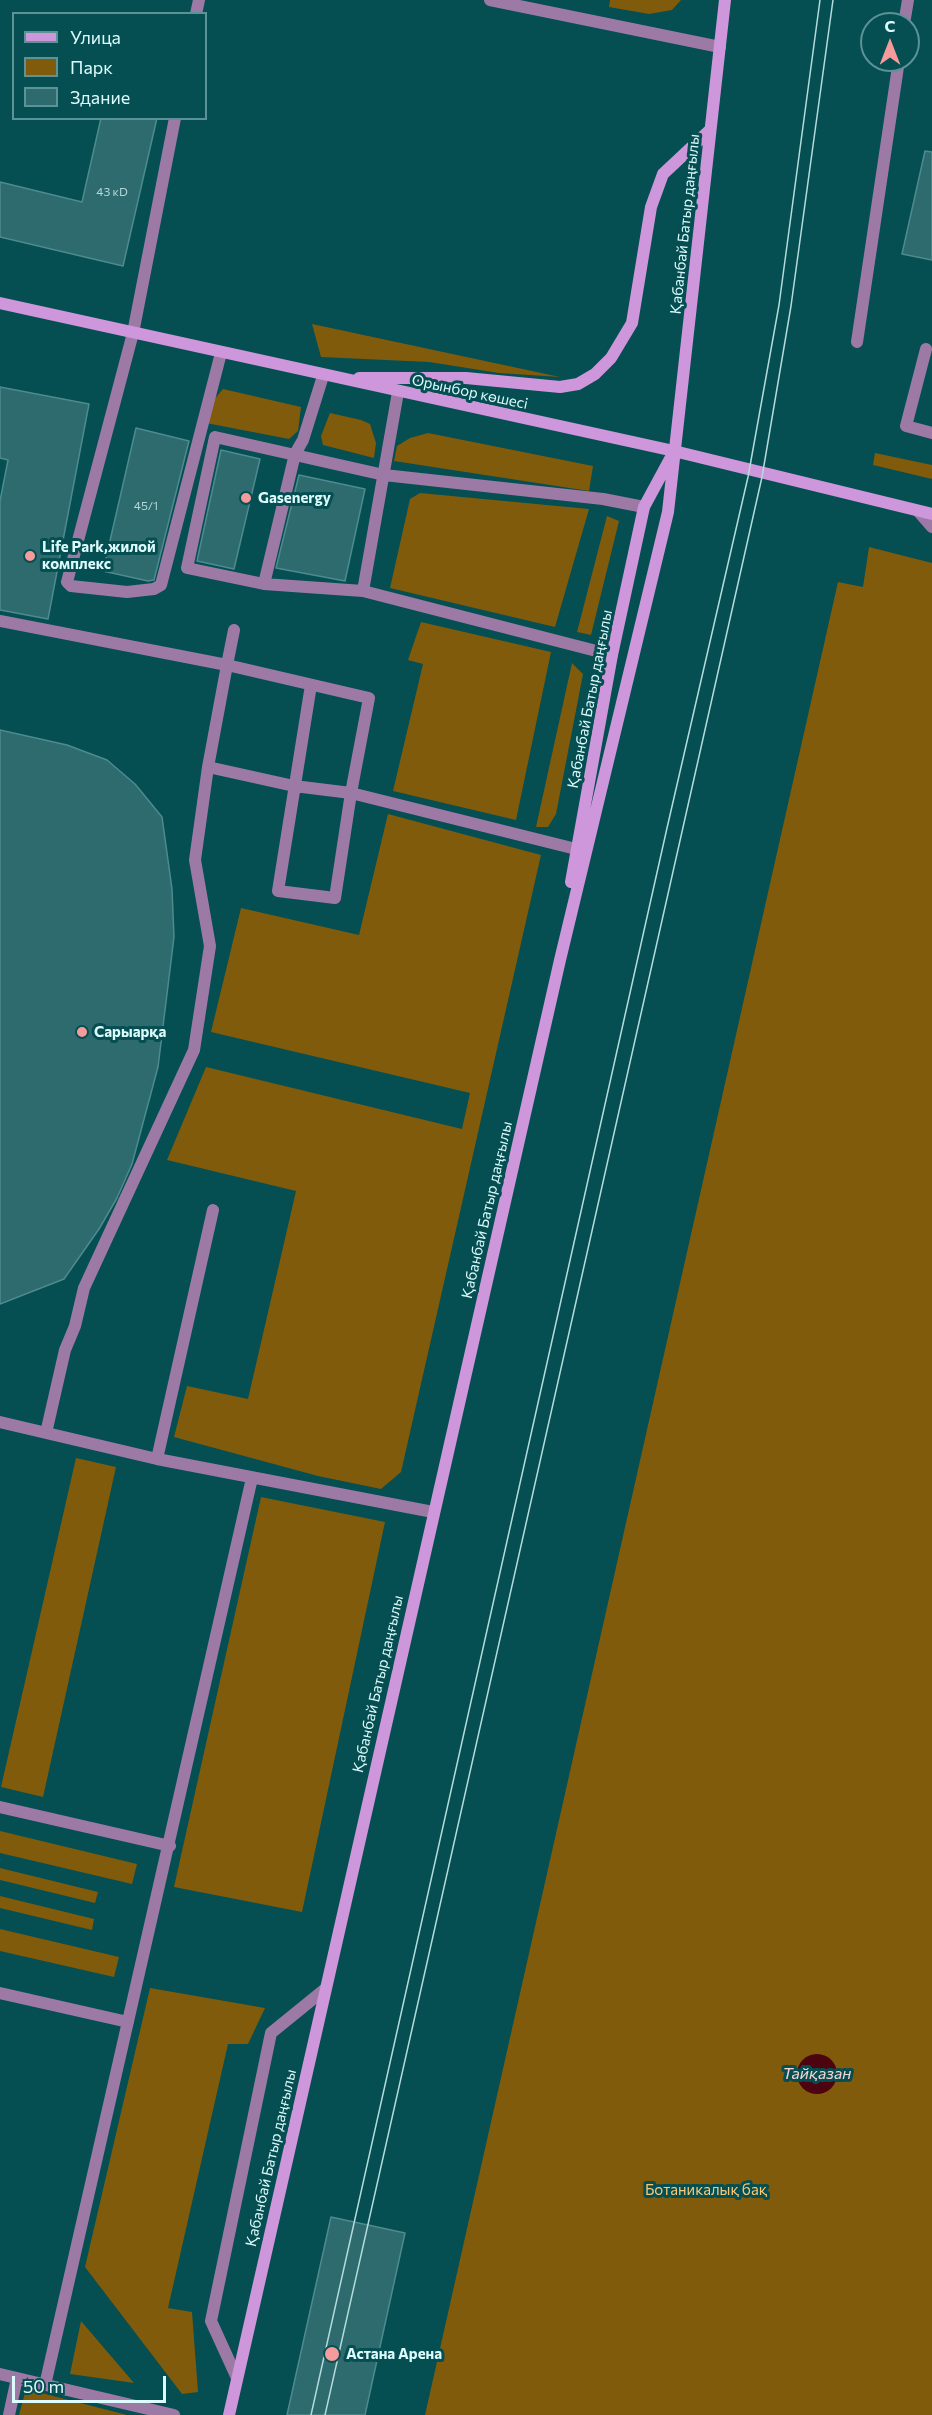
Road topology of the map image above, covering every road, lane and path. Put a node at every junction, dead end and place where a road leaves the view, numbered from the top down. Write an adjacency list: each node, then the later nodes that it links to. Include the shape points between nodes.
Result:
1 (490, 0): 3 (lane)
2 (725, 0): 3 (main road, Қабанбай Батыр даңғылы)
3 (720, 47): 6 (main road, Қабанбай Батыр даңғылы)
4 (897, 72): 9 (lane)
5 (175, 120): 8 (lane)
6 (710, 130): 13 (main road, via 663,174 651,207 632,323 611,358 595,374 578,384 560,387 456,378); 16 (main road, Қабанбай Батыр даңғылы)
7 (0, 303): 8 (main road, Орынбор көшесі)
8 (133, 333): 11 (main road, Орынбор көшесі); 11 (lane, via 67,582 71,586 127,592 161,585)
9 (857, 342)
10 (926, 350): 15 (lane, via 906,426)
11 (221, 353): 12 (main road, Орынбор көшесі)
12 (323, 376): 13 (main road, Орынбор көшесі); 17 (lane)
13 (336, 379): 14 (main road, Орынбор көшесі)
14 (398, 392): 16 (main road, Орынбор көшесі); 18 (lane)
15 (932, 433)
16 (674, 451): 19 (main road, Қабанбай Батыр даңғылы); 20 (main road, Орынбор көшесі); 34 (main road, Қабанбай Батыр даңғылы, via 668,512)
17 (295, 454): 18 (lane); 23 (lane); 23 (lane, via 215,437 187,568)
18 (384, 475): 19 (lane); 24 (lane)
19 (644, 507): 27 (main road, Қабанбай Батыр даңғылы)
20 (918, 511): 21 (main road, Орынбор көшесі); 22 (lane)
21 (932, 514)
22 (932, 527)
23 (264, 584): 24 (lane)
24 (363, 591): 27 (lane)
25 (0, 621): 28 (lane)
26 (234, 630): 28 (lane)
27 (612, 655): 33 (main road, Қабанбай Батыр даңғылы)
28 (227, 665): 29 (lane); 30 (lane)
29 (311, 685): 31 (lane); 32 (lane, via 369,698)
30 (208, 767): 31 (lane); 37 (lane, via 195,860 210,946 194,1050 84,1288)
31 (294, 786): 32 (lane); 32 (lane, via 278,891 335,898)
32 (351, 793): 33 (lane)
33 (576, 849): 34 (main road, Қабанбай Батыр даңғылы)
34 (560, 960): 40 (main road, Қабанбай Батыр даңғылы)
35 (213, 1210): 38 (lane)
36 (0, 1422): 37 (lane)
37 (46, 1433): 38 (lane)
38 (158, 1459): 39 (lane)
39 (252, 1478): 40 (lane); 42 (lane)
40 (433, 1512): 43 (main road, Қабанбай Батыр даңғылы)
41 (0, 1807): 42 (lane)
42 (170, 1846): 45 (lane)
43 (324, 1990): 48 (main road, Қабанбай Батыр даңғылы); 48 (lane, via 271,2033 211,2321)
44 (0, 1993): 45 (lane)
45 (128, 2022): 49 (lane)
46 (0, 2374): 47 (lane)
47 (18, 2378): 49 (lane); 51 (lane)
48 (237, 2378): 53 (main road, Қабанбай Батыр даңғылы)
49 (45, 2385): 50 (lane)
50 (142, 2411): 52 (lane)
51 (9, 2415)
52 (174, 2415)
53 (229, 2415)

